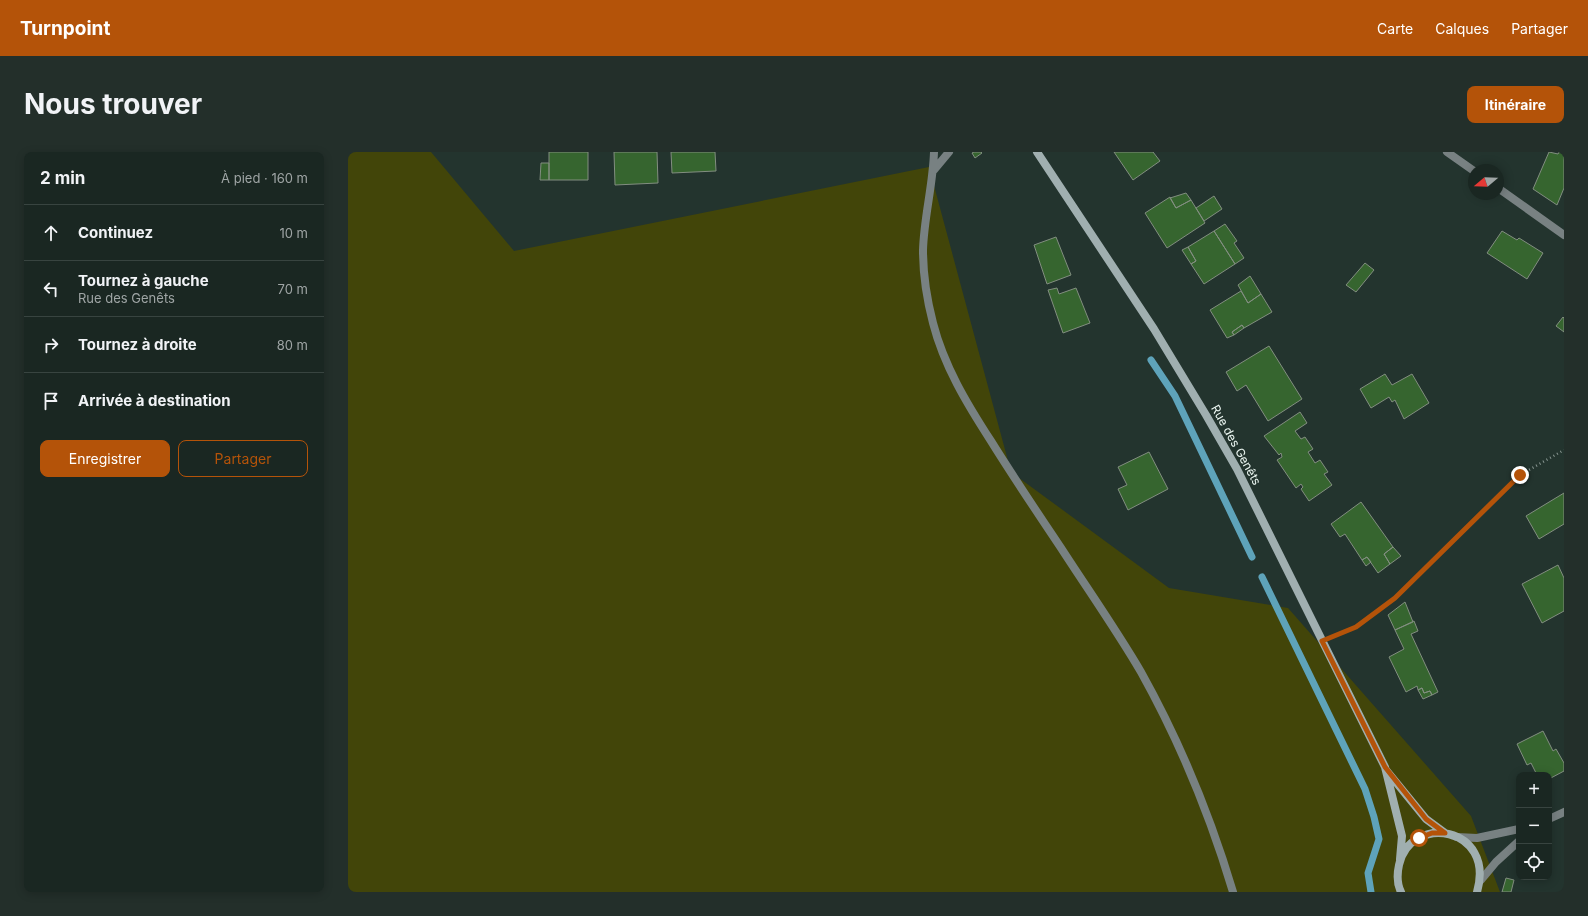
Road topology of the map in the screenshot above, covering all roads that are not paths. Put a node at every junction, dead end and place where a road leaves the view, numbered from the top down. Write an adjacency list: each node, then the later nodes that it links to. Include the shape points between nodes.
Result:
1 (934, 152): 6 (street)
2 (949, 152): 6 (street)
3 (1037, 152): 9 (main road, Rue des Genêts, via 1154,329 1237,468)
4 (1447, 152): 5 (street)
5 (1468, 167)
6 (934, 170): 18 (street, via 923,251 932,317 942,350 965,401 1140,671 1192,775)
7 (1504, 192): 8 (street)
8 (1564, 235)
9 (1385, 767): 13 (main road, Rue des Genêts, via 1426,819); 16 (main road, Rue des Genêts, via 1402,836)
10 (1564, 812): 11 (street)
11 (1552, 818)
12 (1516, 830): 14 (street, via 1477,838)
13 (1445, 833): 14 (main road); 16 (main road, via 1432,833 1419,838 1408,847)
14 (1457, 837): 17 (main road, via 1468,844 1476,855 1481,867)
15 (1516, 844): 17 (street)
16 (1400, 859): 19 (main road, Rue des Genêts, via 1397,874)
17 (1481, 880): 20 (main road)
18 (1233, 892)
19 (1401, 892)
20 (1477, 892)

